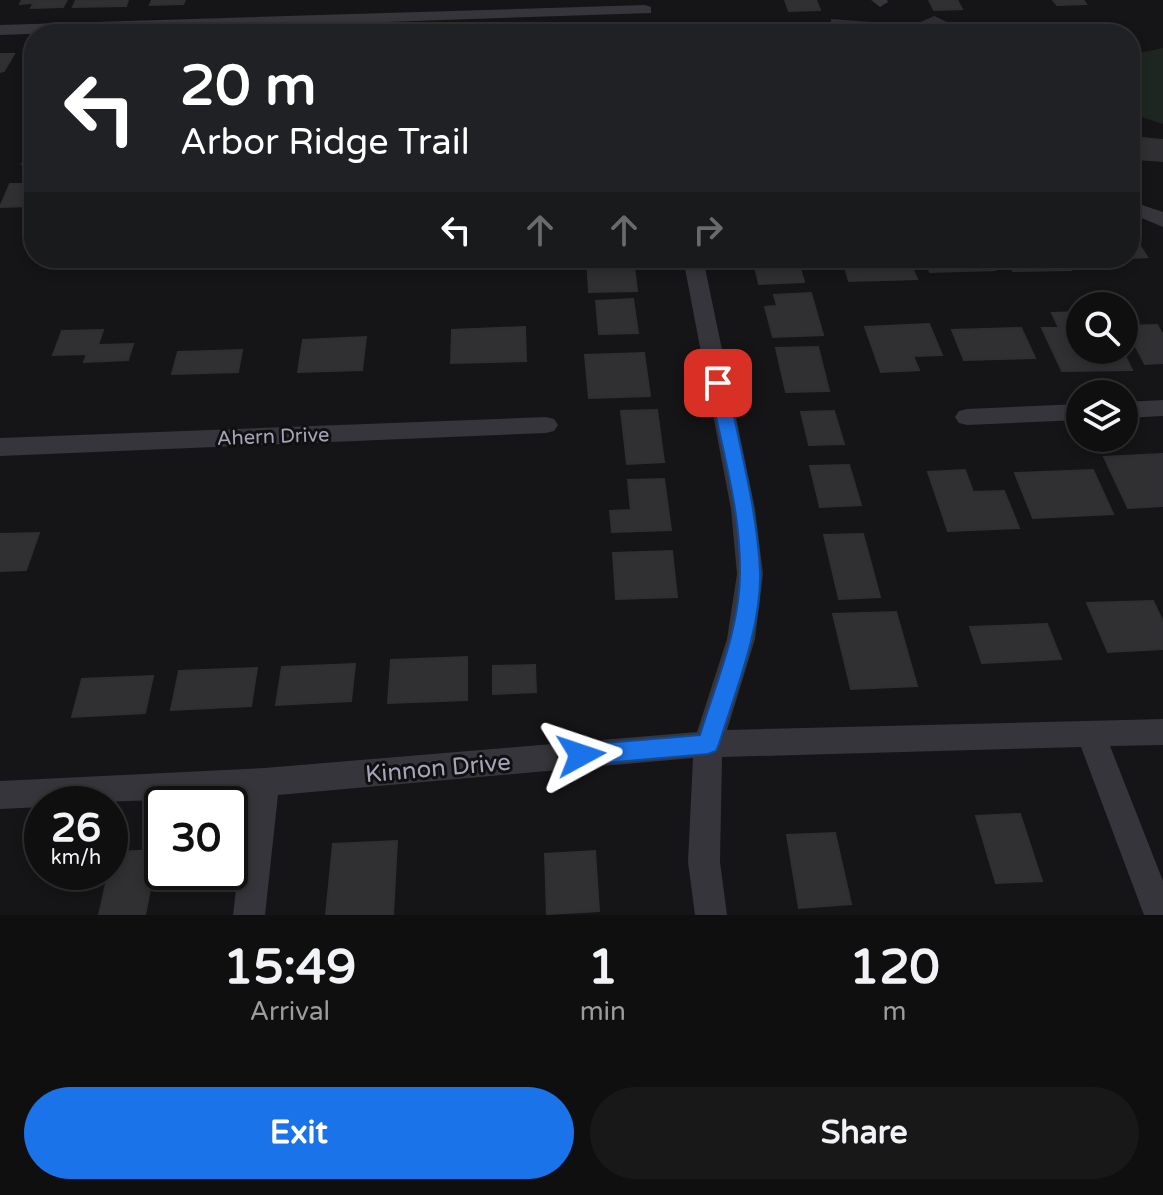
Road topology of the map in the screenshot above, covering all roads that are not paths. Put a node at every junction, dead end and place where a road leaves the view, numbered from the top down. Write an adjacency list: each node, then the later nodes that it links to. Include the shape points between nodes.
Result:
1 (645, 11): 2 (street)
2 (448, 24)
3 (0, 30): 4 (street)
4 (24, 30)
5 (1140, 210): 6 (street)
6 (1163, 221)
7 (695, 268): 16 (street, via 743,509 750,574 741,639)
8 (1163, 408): 9 (street)
9 (1138, 409)
10 (1066, 413): 11 (street)
11 (967, 417)
12 (546, 425): 13 (street, Ahern Drive)
13 (0, 447)
14 (1163, 732): 15 (street, Kinnon Drive)
15 (1091, 735): 16 (street, Kinnon Drive); 21 (street)
16 (708, 744): 17 (street, Kinnon Drive); 20 (street, via 704,862)
17 (264, 782): 18 (street, Kinnon Drive); 19 (street)
18 (0, 795)
19 (249, 915)
20 (711, 915)
21 (1160, 915)

